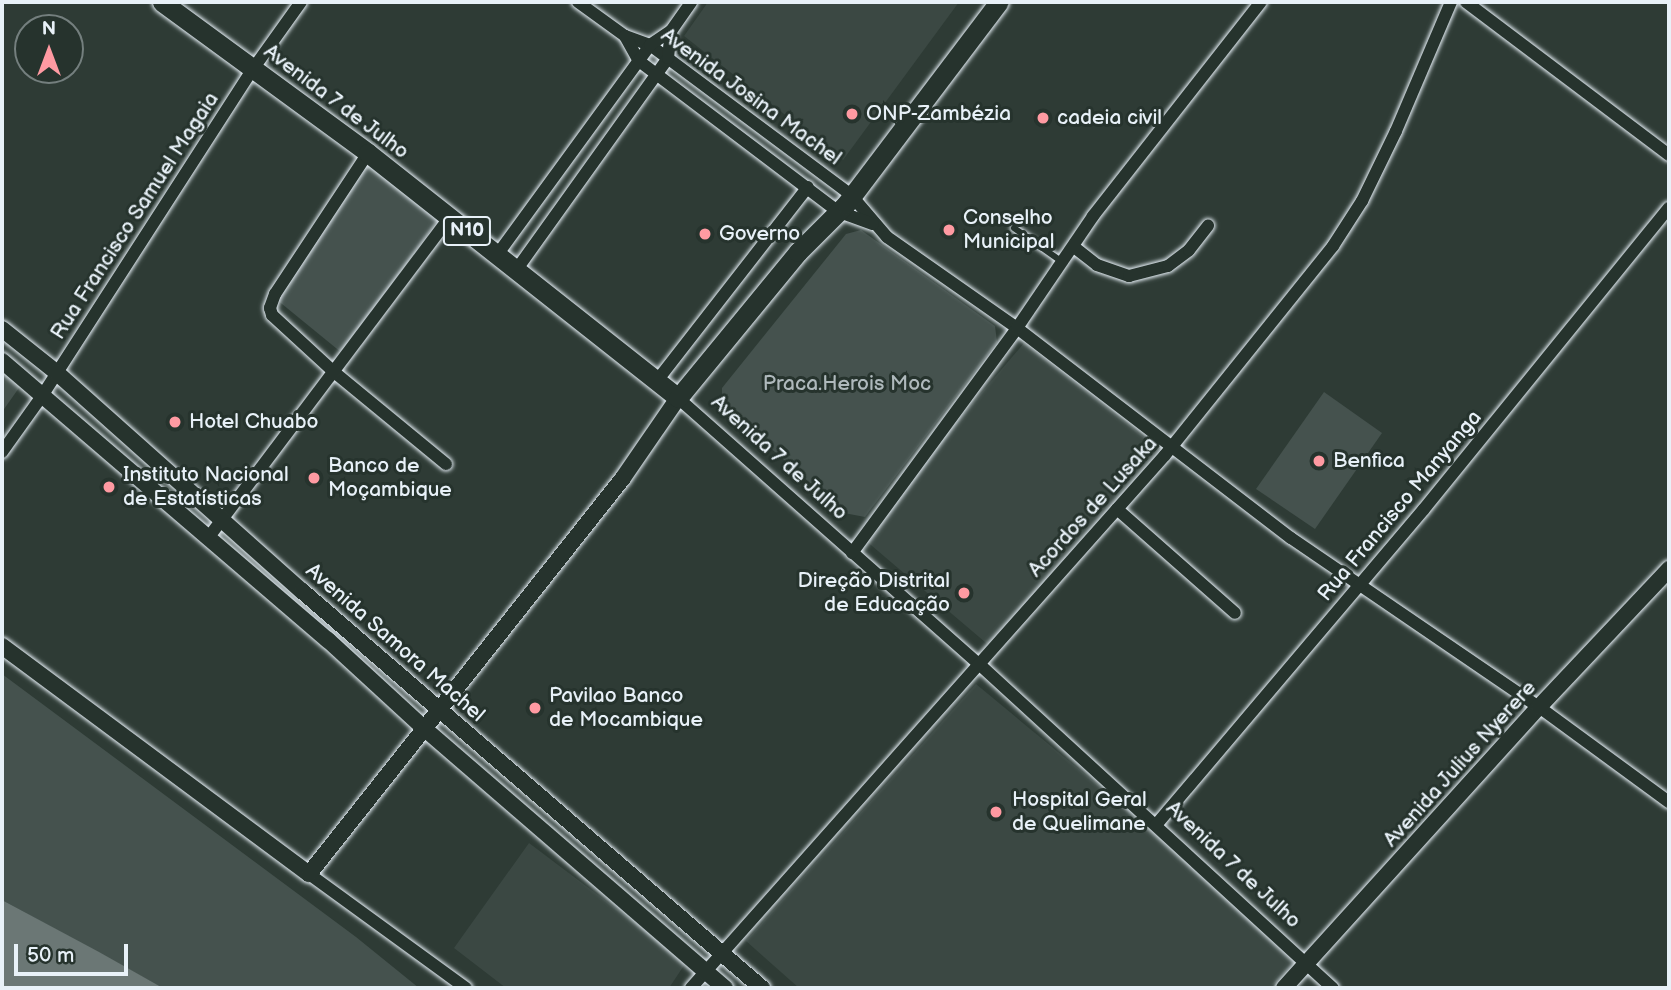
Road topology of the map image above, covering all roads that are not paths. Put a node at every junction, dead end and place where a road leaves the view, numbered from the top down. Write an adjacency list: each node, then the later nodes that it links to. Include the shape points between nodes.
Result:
1 (162, 2): 14 (main road, Avenida 7 de Julho / N10)
2 (301, 2): 14 (street, Rua Francisco Samuel Magaia)
3 (578, 2): 10 (street, Avenida Josina Machel)
4 (691, 2): 9 (street)
5 (999, 2): 19 (main road)
6 (1261, 2): 26 (street)
7 (1451, 2): 38 (street, Acordos de Lusaka, via 1362,201 1333,246)
8 (1466, 2): 17 (street)
9 (671, 32): 11 (street); 12 (street)
10 (625, 36): 11 (street, Avenida Josina Machel); 13 (street, Avenida Josina Machel)
11 (650, 44): 12 (street, Avenida Josina Machel); 13 (street)
12 (668, 58): 15 (street); 19 (street, Avenida Josina Machel)
13 (639, 61): 15 (street, Avenida Josina Machel); 27 (street)
14 (253, 69): 16 (main road, Avenida 7 de Julho / N10); 33 (street, Rua Francisco Samuel Magaia)
15 (656, 74): 18 (street, Avenida Josina Machel); 29 (street)
16 (368, 153): 22 (main road, Avenida 7 de Julho / N10); 34 (street, via 270,308 272,315)
17 (1669, 155)
18 (808, 187): 21 (street, Avenida Josina Machel); 35 (street)
19 (852, 195): 21 (main road); 23 (street, Avenida Josina Machel)
20 (1669, 208): 46 (street, Rua Francisco Manyanga)
21 (837, 211): 23 (street, Avenida Josina Machel); 37 (main road)
22 (450, 218): 27 (main road, Avenida 7 de Julho / N10); 34 (street)
23 (873, 224): 30 (street)
24 (1208, 226): 26 (street, via 1189,250 1168,266 1129,276 1097,265)
25 (1014, 228): 28 (lane)
26 (1073, 247): 28 (street)
27 (497, 254): 29 (main road, Avenida 7 de Julho / N10)
28 (1062, 262): 30 (street)
29 (517, 269): 35 (main road, Avenida 7 de Julho / N10)
30 (1017, 328): 38 (street); 44 (street)
31 (2, 329): 33 (street, Avenida Samora Machel)
32 (2, 360): 36 (street, Avenida Samora Machel)
33 (56, 372): 36 (street, Rua Francisco Samuel Magaia); 42 (street, Avenida Samora Machel)
34 (334, 372): 40 (street); 42 (street)
35 (656, 382): 37 (main road, Avenida 7 de Julho / N10)
36 (42, 396): 39 (street, Rua Francisco Samuel Magaia); 43 (street, Avenida Samora Machel)
37 (678, 398): 44 (street, Avenida 7 de Julho); 51 (street, via 623,478)
38 (1171, 448): 41 (street, Acordos de Lusaka); 46 (street, via 1290,538)
39 (2, 452)
40 (446, 464)
41 (1117, 509): 47 (street); 49 (street, Acordos de Lusaka)
42 (223, 521): 43 (street); 51 (street, Avenida Samora Machel)
43 (208, 538): 52 (street, Avenida Samora Machel)
44 (852, 553): 49 (street, Avenida 7 de Julho)
45 (1669, 569): 50 (street, Avenida Julius Nyerere)
46 (1360, 584): 50 (street); 54 (street, Rua Francisco Manyanga)
47 (1234, 613)
48 (2, 646): 55 (street)
49 (979, 664): 54 (street, Avenida 7 de Julho); 56 (street, Acordos de Lusaka)
50 (1539, 707): 53 (street); 57 (street, Avenida Julius Nyerere)
51 (440, 709): 52 (street); 56 (street, Avenida Samora Machel)
52 (426, 730): 55 (street); 58 (street, Avenida Samora Machel, via 668,936)
53 (1669, 802)
54 (1156, 825): 57 (street, Avenida 7 de Julho)
55 (309, 874): 59 (street)
56 (723, 955): 58 (street, Acordos de Lusaka); 62 (street, Avenida Samora Machel)
57 (1306, 965): 63 (street, Avenida Julius Nyerere); 64 (street, Avenida 7 de Julho)
58 (704, 972): 60 (street, Acordos de Lusaka); 61 (street, Avenida Samora Machel)
59 (466, 988)
60 (691, 988)
61 (725, 988)
62 (762, 988)
63 (1284, 988)
64 (1333, 988)

